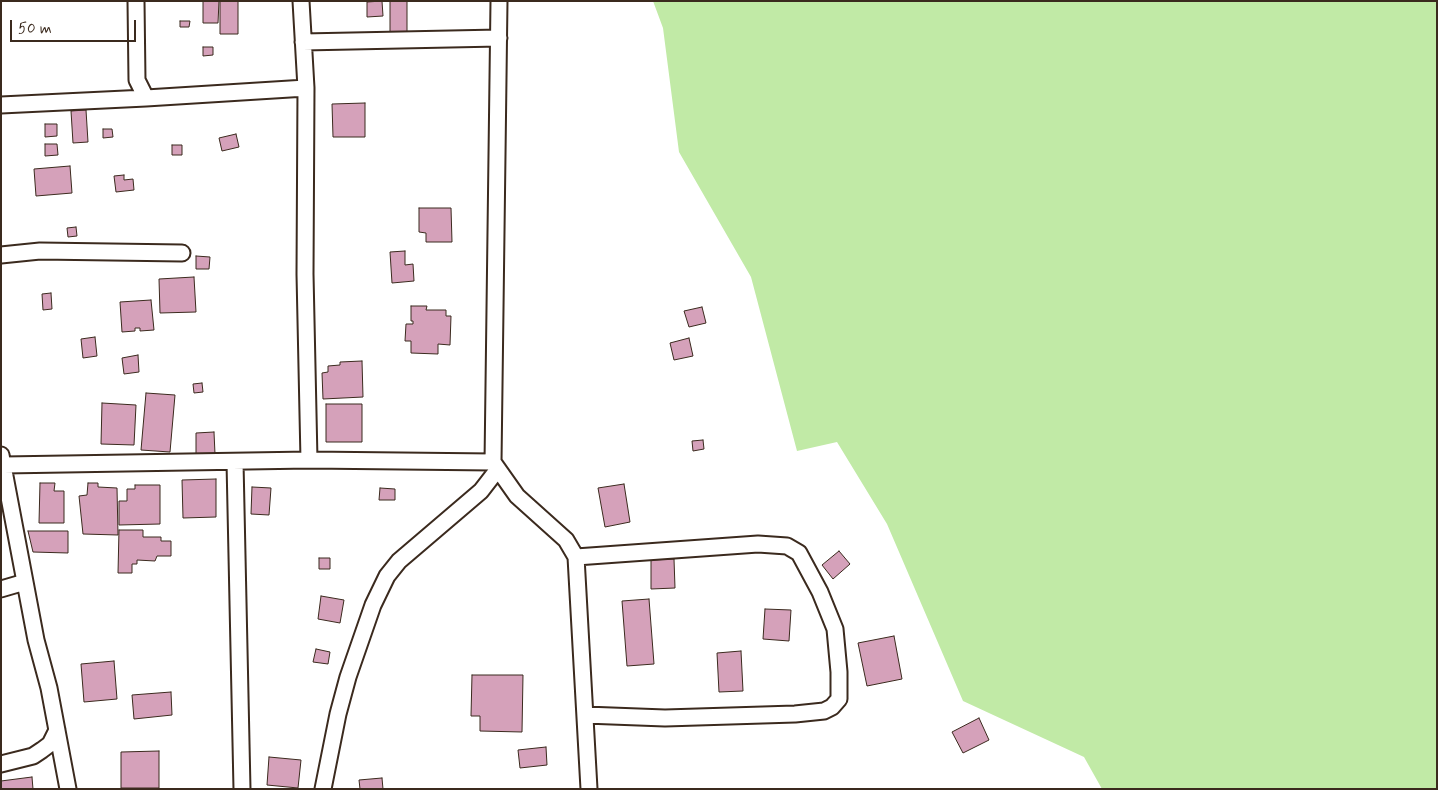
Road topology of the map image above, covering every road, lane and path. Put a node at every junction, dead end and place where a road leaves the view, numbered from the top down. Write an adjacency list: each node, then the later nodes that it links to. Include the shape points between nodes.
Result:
1 (136, 1): 7 (street, via 137,80)
2 (301, 1): 5 (street)
3 (499, 1): 4 (street)
4 (500, 38): 5 (street); 14 (street)
5 (303, 42): 6 (street)
6 (306, 88): 7 (street); 12 (street)
7 (146, 98): 8 (street)
8 (1, 104)
9 (182, 253): 10 (street, via 40,251)
10 (1, 255)
11 (3, 460): 13 (street); 16 (street)
12 (309, 460): 13 (street); 14 (street)
13 (234, 462): 22 (street)
14 (495, 466): 15 (street, via 517,496 566,540); 23 (street, via 480,491 399,561 387,576 373,605 348,677)
15 (576, 556): 18 (street); 18 (street, via 758,544 787,546 799,553 820,592 835,630 839,672 839,699 832,708 824,711 665,718)
16 (25, 582): 17 (street); 19 (street)
17 (1, 589)
18 (585, 715): 24 (street)
19 (57, 730): 20 (street, via 50,744 33,756); 21 (street)
20 (1, 764)
21 (68, 789)
22 (242, 789)
23 (323, 789)
24 (589, 789)

